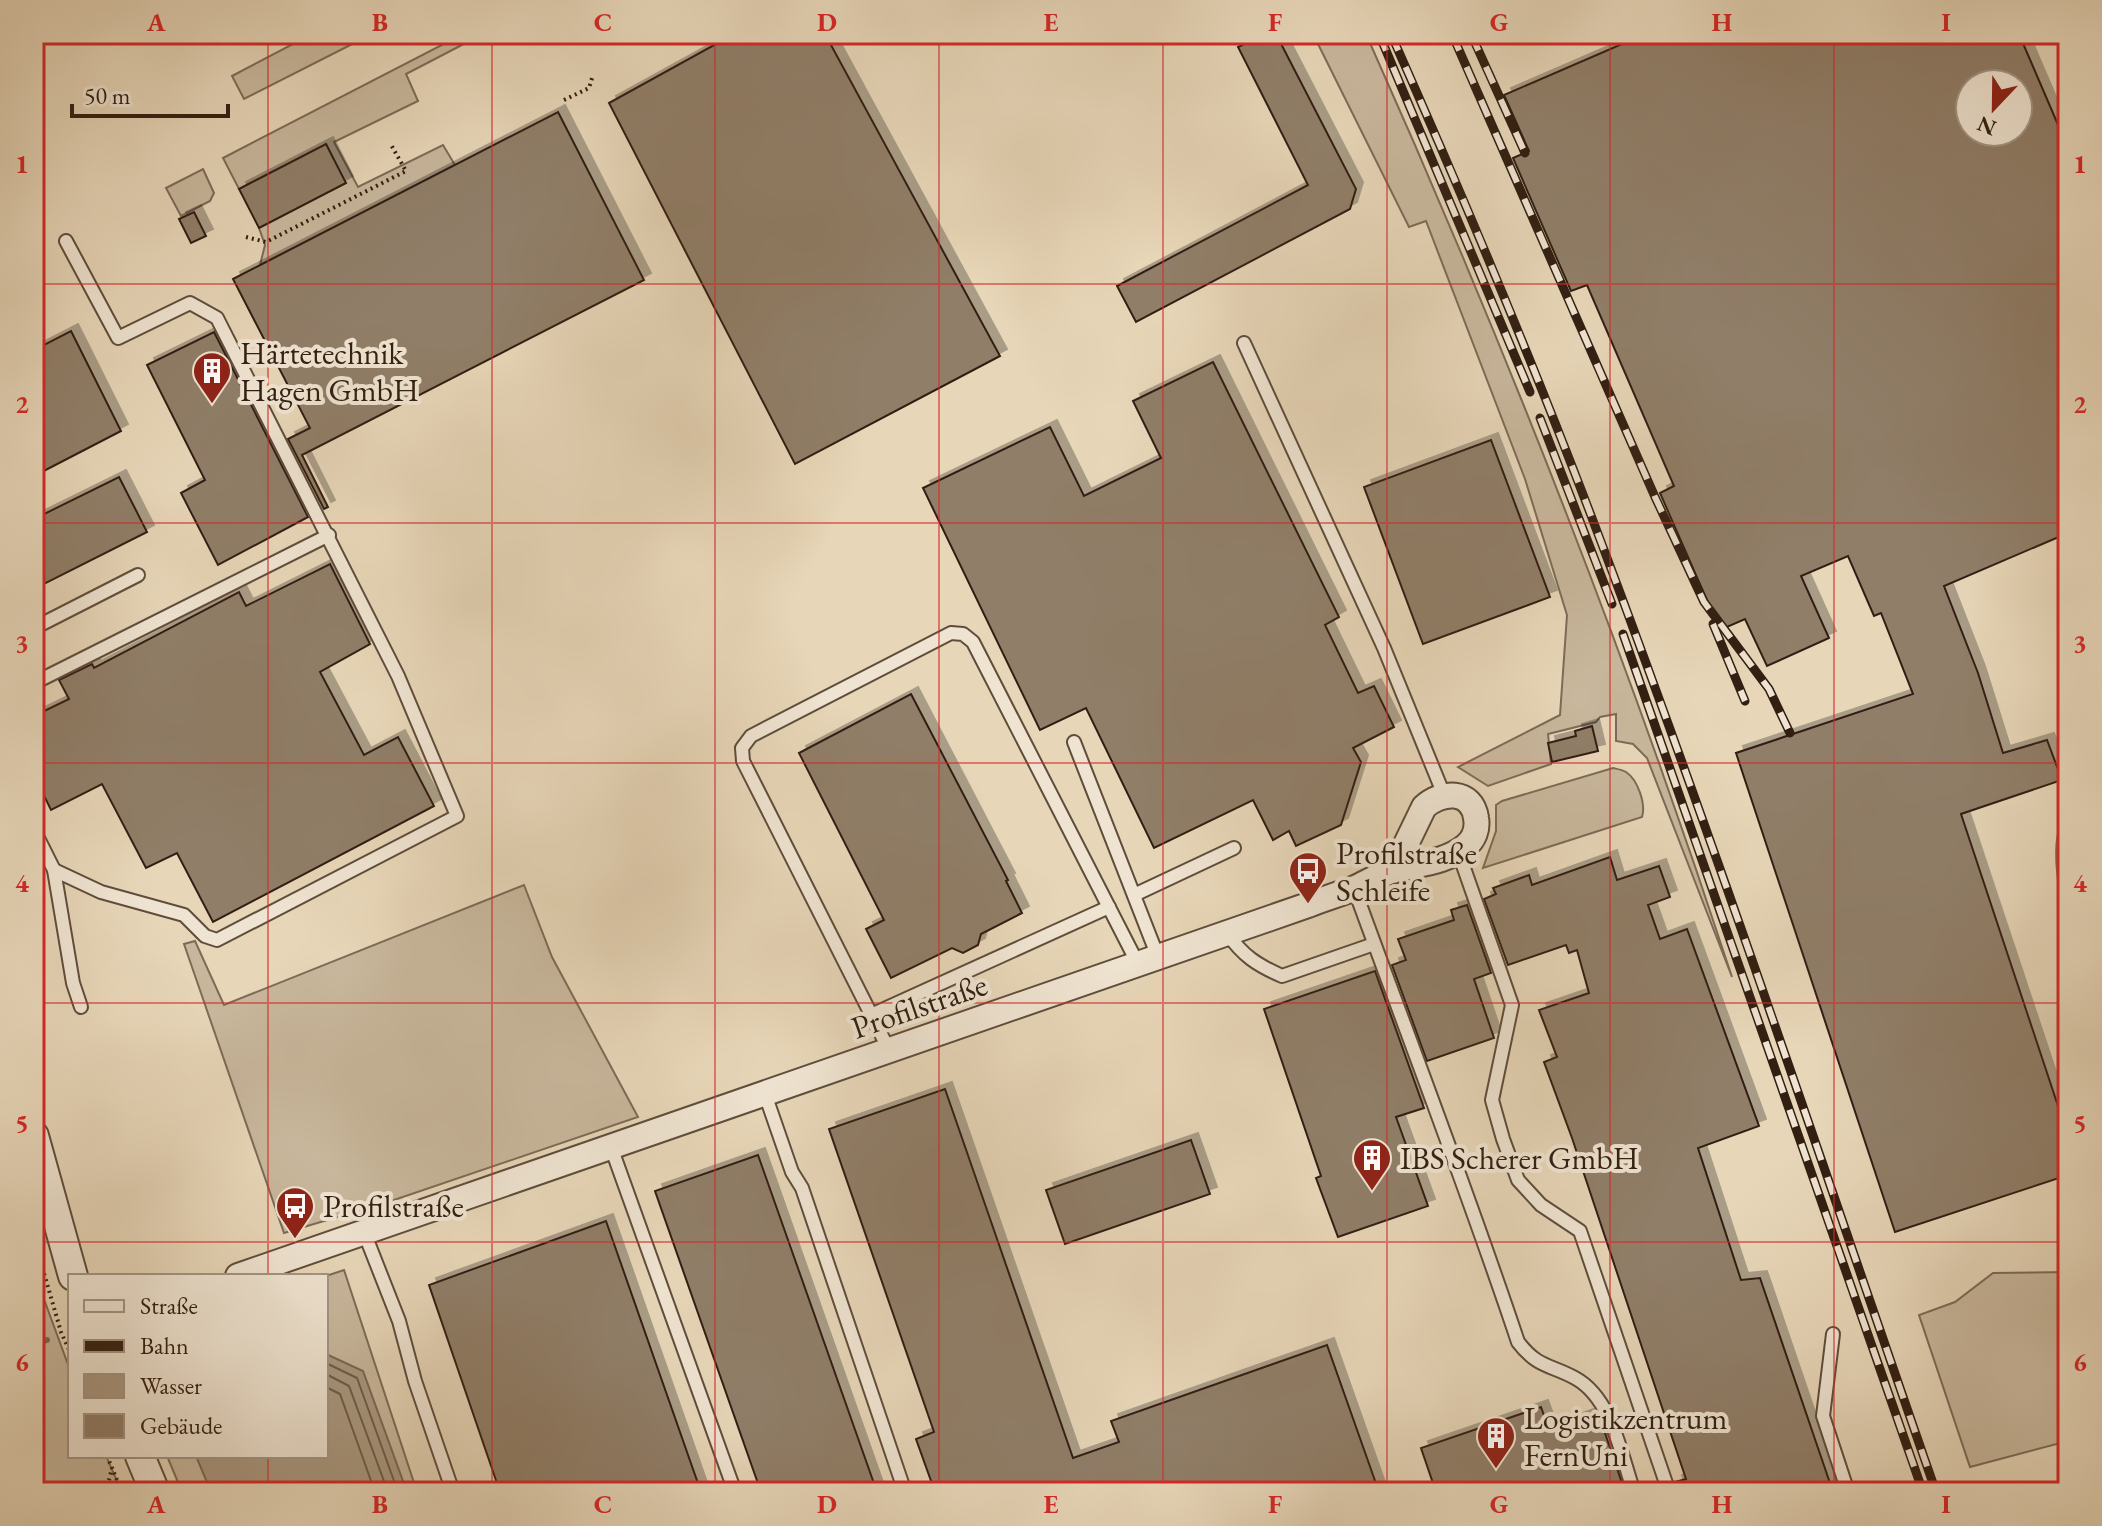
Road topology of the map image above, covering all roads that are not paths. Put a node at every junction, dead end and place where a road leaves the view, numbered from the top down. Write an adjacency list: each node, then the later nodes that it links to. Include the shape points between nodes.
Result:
1 (66, 241): 3 (lane, via 118,338 190,303 217,318)
2 (1244, 343): 8 (lane, via 1384,648)
3 (329, 535): 6 (lane); 12 (lane, via 398,676 457,816 217,940 205,936 184,915 101,892)
4 (138, 575): 5 (lane)
5 (34, 628)
6 (34, 683)
7 (1074, 742): 15 (lane)
8 (1444, 795): 11 (street, via 1463,798 1476,814 1474,837); 13 (street, via 1424,807)
9 (34, 830): 12 (lane)
10 (1234, 848): 15 (lane)
11 (1458, 851): 13 (street, Profilstraße); 36 (lane, via 1512,1005 1492,1100 1503,1139 1518,1180 1541,1205 1580,1231)
12 (54, 870): 20 (lane)
13 (1393, 871): 14 (street, Profilstraße)
14 (1354, 888): 17 (street, Profilstraße); 18 (lane)
15 (1134, 895): 19 (lane)
16 (1109, 907): 19 (lane); 21 (lane); 21 (lane, via 973,642 951,633 751,736 742,748 743,761)
17 (1227, 933): 18 (lane, via 1240,951 1282,976); 19 (street, Profilstraße)
18 (1374, 944): 35 (lane, via 1518,1342 1530,1358 1575,1378 1596,1395)
19 (1148, 960): 22 (street, Profilstraße)
20 (81, 1007)
21 (871, 1015): 22 (lane)
22 (889, 1050): 23 (street, Profilstraße)
23 (765, 1094): 25 (street, Profilstraße); 34 (lane)
24 (34, 1136): 27 (street)
25 (611, 1147): 26 (street, Profilstraße); 33 (lane)
26 (364, 1232): 28 (street, Profilstraße); 32 (lane, via 399,1321)
27 (72, 1274)
28 (244, 1274)
29 (1833, 1334): 37 (lane, via 1823,1416)
30 (141, 1458): 31 (street)
31 (155, 1492)
32 (453, 1492)
33 (735, 1492)
34 (905, 1492)
35 (1634, 1492)
36 (1669, 1492)
37 (1848, 1492)

